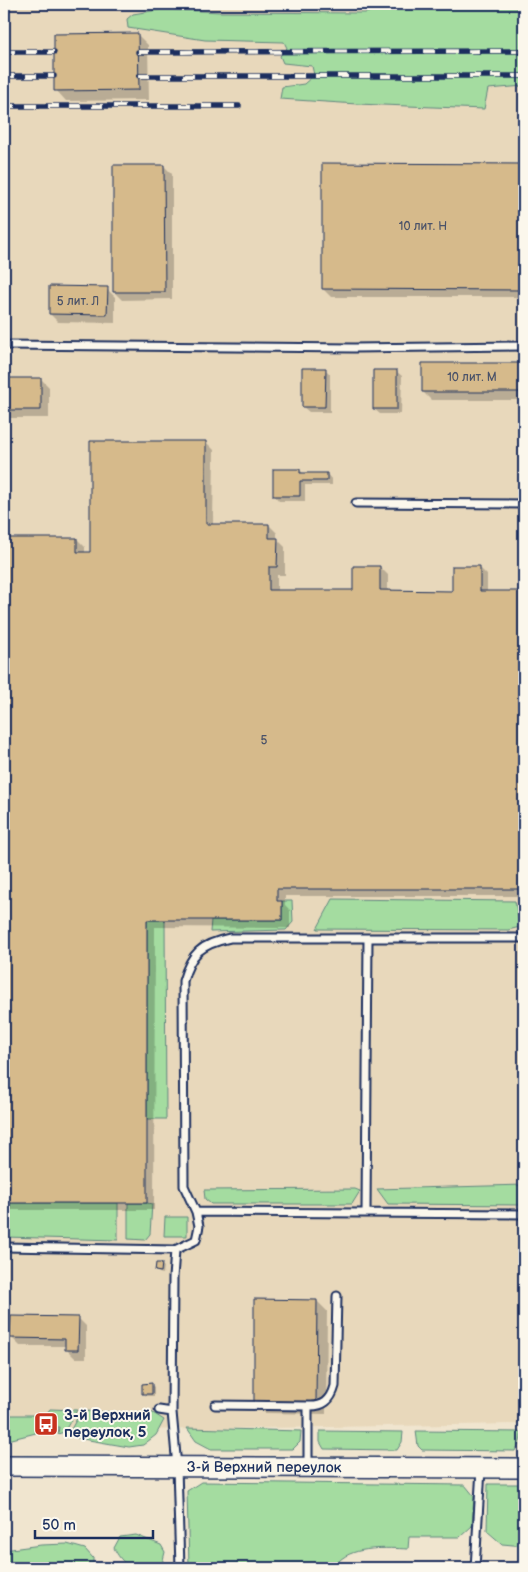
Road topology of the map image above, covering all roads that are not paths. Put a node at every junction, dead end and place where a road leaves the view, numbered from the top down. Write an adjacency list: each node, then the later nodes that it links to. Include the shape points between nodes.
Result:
1 (4, 345): 2 (lane)
2 (524, 346)
3 (356, 503): 4 (lane)
4 (524, 504)
5 (368, 938): 6 (lane); 7 (lane, via 230,938 212,942 197,951 188,965 182,982 184,1186); 8 (lane)
6 (524, 938)
7 (196, 1212): 8 (lane); 11 (lane, via 199,1226 196,1240)
8 (366, 1213): 9 (lane)
9 (524, 1214)
10 (4, 1247): 11 (lane)
11 (175, 1250): 16 (lane)
12 (337, 1296): 14 (lane, via 335,1386 326,1403)
13 (215, 1405): 14 (lane)
14 (308, 1406): 19 (lane)
15 (159, 1410): 16 (lane)
16 (172, 1412): 18 (lane)
17 (4, 1466): 18 (street, 3-й Верхний переулок)
18 (176, 1467): 19 (street, 3-й Верхний переулок); 22 (lane)
19 (308, 1468): 20 (street, 3-й Верхний переулок)
20 (481, 1468): 21 (street, 3-й Верхний переулок); 23 (lane)
21 (524, 1468)
22 (180, 1568)
23 (475, 1568)

